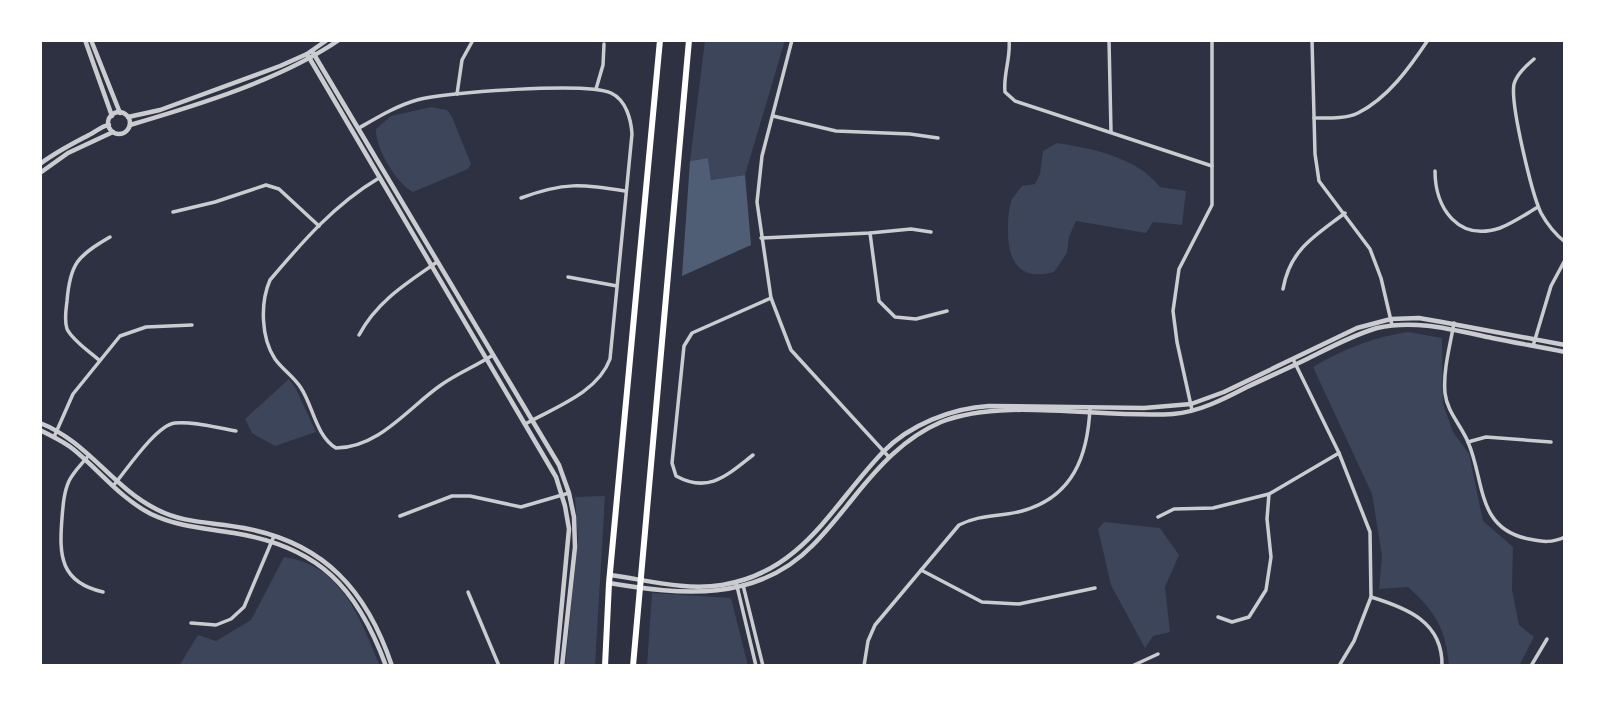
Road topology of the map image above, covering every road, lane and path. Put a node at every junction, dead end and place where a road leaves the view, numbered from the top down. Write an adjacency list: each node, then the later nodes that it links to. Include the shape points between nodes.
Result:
1 (85, 40): 22 (street)
2 (91, 40): 21 (street)
3 (327, 40): 15 (street)
4 (339, 40): 16 (street)
5 (473, 40): 20 (street, via 462,60)
6 (660, 40): 92 (main road)
7 (689, 40): 93 (main road)
8 (792, 40): 23 (street)
9 (1009, 40): 30 (street, via 1005,92 1015,101)
10 (1110, 40): 30 (street)
11 (1212, 40): 33 (street)
12 (1312, 40): 25 (street)
13 (1428, 40): 25 (street, via 1410,68 1357,114)
14 (604, 44): 19 (street)
15 (310, 52): 16 (street); 18 (street); 24 (street, via 160,110)
16 (316, 56): 18 (street); 28 (street)
17 (1534, 59): 39 (street, via 1515,81 1513,95)
18 (310, 60): 27 (street); 28 (street)
19 (596, 89): 20 (street); 37 (street, via 612,93 629,114 632,134)
20 (457, 94): 28 (street, via 407,103)
21 (120, 113): 22 (street); 24 (street)
22 (112, 116): 26 (street)
23 (773, 116): 31 (street, via 836,131); 46 (street, via 757,202)
24 (128, 117): 27 (street)
25 (1314, 118): 41 (street, via 1319,181)
26 (109, 124): 29 (street); 32 (street)
27 (130, 125): 29 (street, via 123,133)
28 (357, 130): 36 (street)
29 (113, 132): 35 (street, via 68,153)
30 (1111, 132): 33 (street)
31 (938, 138)
32 (40, 164)
33 (1213, 166): 65 (street, via 1212,205 1179,269 1173,311)
34 (1435, 171): 39 (street, via 1439,201 1465,228 1482,232 1501,228)
35 (40, 173)
36 (383, 176): 42 (street, via 352,194); 49 (street)
37 (626, 191): 38 (street, via 565,185); 51 (street)
38 (522, 198)
39 (1538, 207): 47 (street)
40 (173, 212): 42 (street, via 266,185 279,189)
41 (1345, 214): 52 (street, via 1301,247); 55 (street, via 1370,250)
42 (319, 226): 62 (street, via 270,280 264,314 273,356 301,388 330,444 346,448 374,437 442,384)
43 (931, 232): 44 (street)
44 (870, 233): 46 (street); 54 (street, via 879,301 895,317 916,319)
45 (110, 237): 63 (street, via 72,267 65,313 72,336)
46 (761, 238): 53 (street)
47 (1565, 242)
48 (1565, 260): 59 (street, via 1551,286)
49 (434, 264): 58 (street, via 372,313); 62 (street)
50 (568, 277): 51 (street)
51 (617, 286): 68 (street, via 606,370 593,385)
52 (1283, 289)
53 (771, 298): 76 (street, via 791,350); 78 (street, via 692,333 684,346 672,463 676,476 688,483 719,481)
54 (947, 310)
55 (1392, 322): 57 (street); 64 (street)
56 (192, 326): 63 (street, via 130,331)
57 (1453, 327): 59 (street); 74 (street, via 1445,393)
58 (359, 335)
59 (1534, 342): 60 (street); 61 (street)
60 (1565, 345)
61 (1565, 352)
62 (490, 357): 68 (street)
63 (99, 360): 72 (street, via 73,394)
64 (1294, 362): 65 (street); 67 (street, via 1228,397); 77 (street)
65 (1191, 404): 66 (street); 67 (street)
66 (1090, 410): 67 (street, via 1175,414); 76 (street, via 977,407 918,427); 79 (street, via 964,415 926,430); 91 (street, via 1083,452 1073,477 1061,490 1045,503 1020,512 974,517 959,525)
67 (1192, 410)
68 (529, 421): 83 (street, via 559,465); 85 (street)
69 (40, 424): 72 (street)
70 (40, 430): 73 (street)
71 (236, 430): 81 (street, via 168,425)
72 (58, 431): 73 (street); 80 (street)
73 (54, 437): 80 (street)
74 (1468, 442): 75 (street, via 1486,437); 89 (street, via 1489,514 1502,528 1514,536 1553,543)
75 (1551, 442)
76 (884, 451): 79 (street); 95 (street, via 807,543)
77 (1339, 453): 84 (street); 100 (street, via 1370,533)
78 (753, 455)
79 (888, 456): 95 (street, via 813,546 774,574)
80 (87, 457): 81 (street); 82 (street); 98 (street, via 65,493 61,551 72,578)
81 (117, 481): 82 (street); 88 (street, via 168,515)
82 (113, 486): 90 (street, via 136,506 162,519)
83 (569, 493): 85 (street); 109 (street, via 575,533)
84 (1269, 494): 87 (street, via 1213,508 1174,509); 101 (street, via 1271,557 1266,590 1250,617 1232,622)
85 (562, 496): 86 (street, via 521,507 452,496); 108 (street, via 569,529)
86 (400, 516)
87 (1158, 517)
88 (274, 536): 90 (street); 106 (street, via 317,555 350,584 377,624)
89 (1565, 537)
90 (272, 542): 102 (street, via 244,607 216,625); 105 (street, via 311,560 339,581 367,620)
91 (921, 570): 97 (street, via 982,602 1019,604); 114 (street, via 875,625)
92 (610, 575): 93 (street); 94 (main road)
93 (639, 579): 95 (street, via 680,586); 96 (main road)
94 (609, 583): 96 (street); 110 (main road)
95 (740, 584): 96 (street, via 695,593); 112 (street); 113 (street)
96 (639, 588): 111 (main road)
97 (1095, 588)
98 (103, 592)
99 (468, 592): 107 (street)
100 (1371, 597): 116 (street); 117 (street, via 1417,614 1430,626)
101 (1218, 617)
102 (191, 623)
103 (1547, 639): 118 (street)
104 (1158, 654): 115 (street)
105 (386, 666)
106 (393, 666)
107 (499, 666)
108 (556, 666)
109 (562, 666)
110 (605, 666)
111 (633, 666)
112 (756, 666)
113 (763, 666)
114 (864, 666)
115 (1132, 666)
116 (1339, 666)
117 (1443, 666)
118 (1531, 666)

